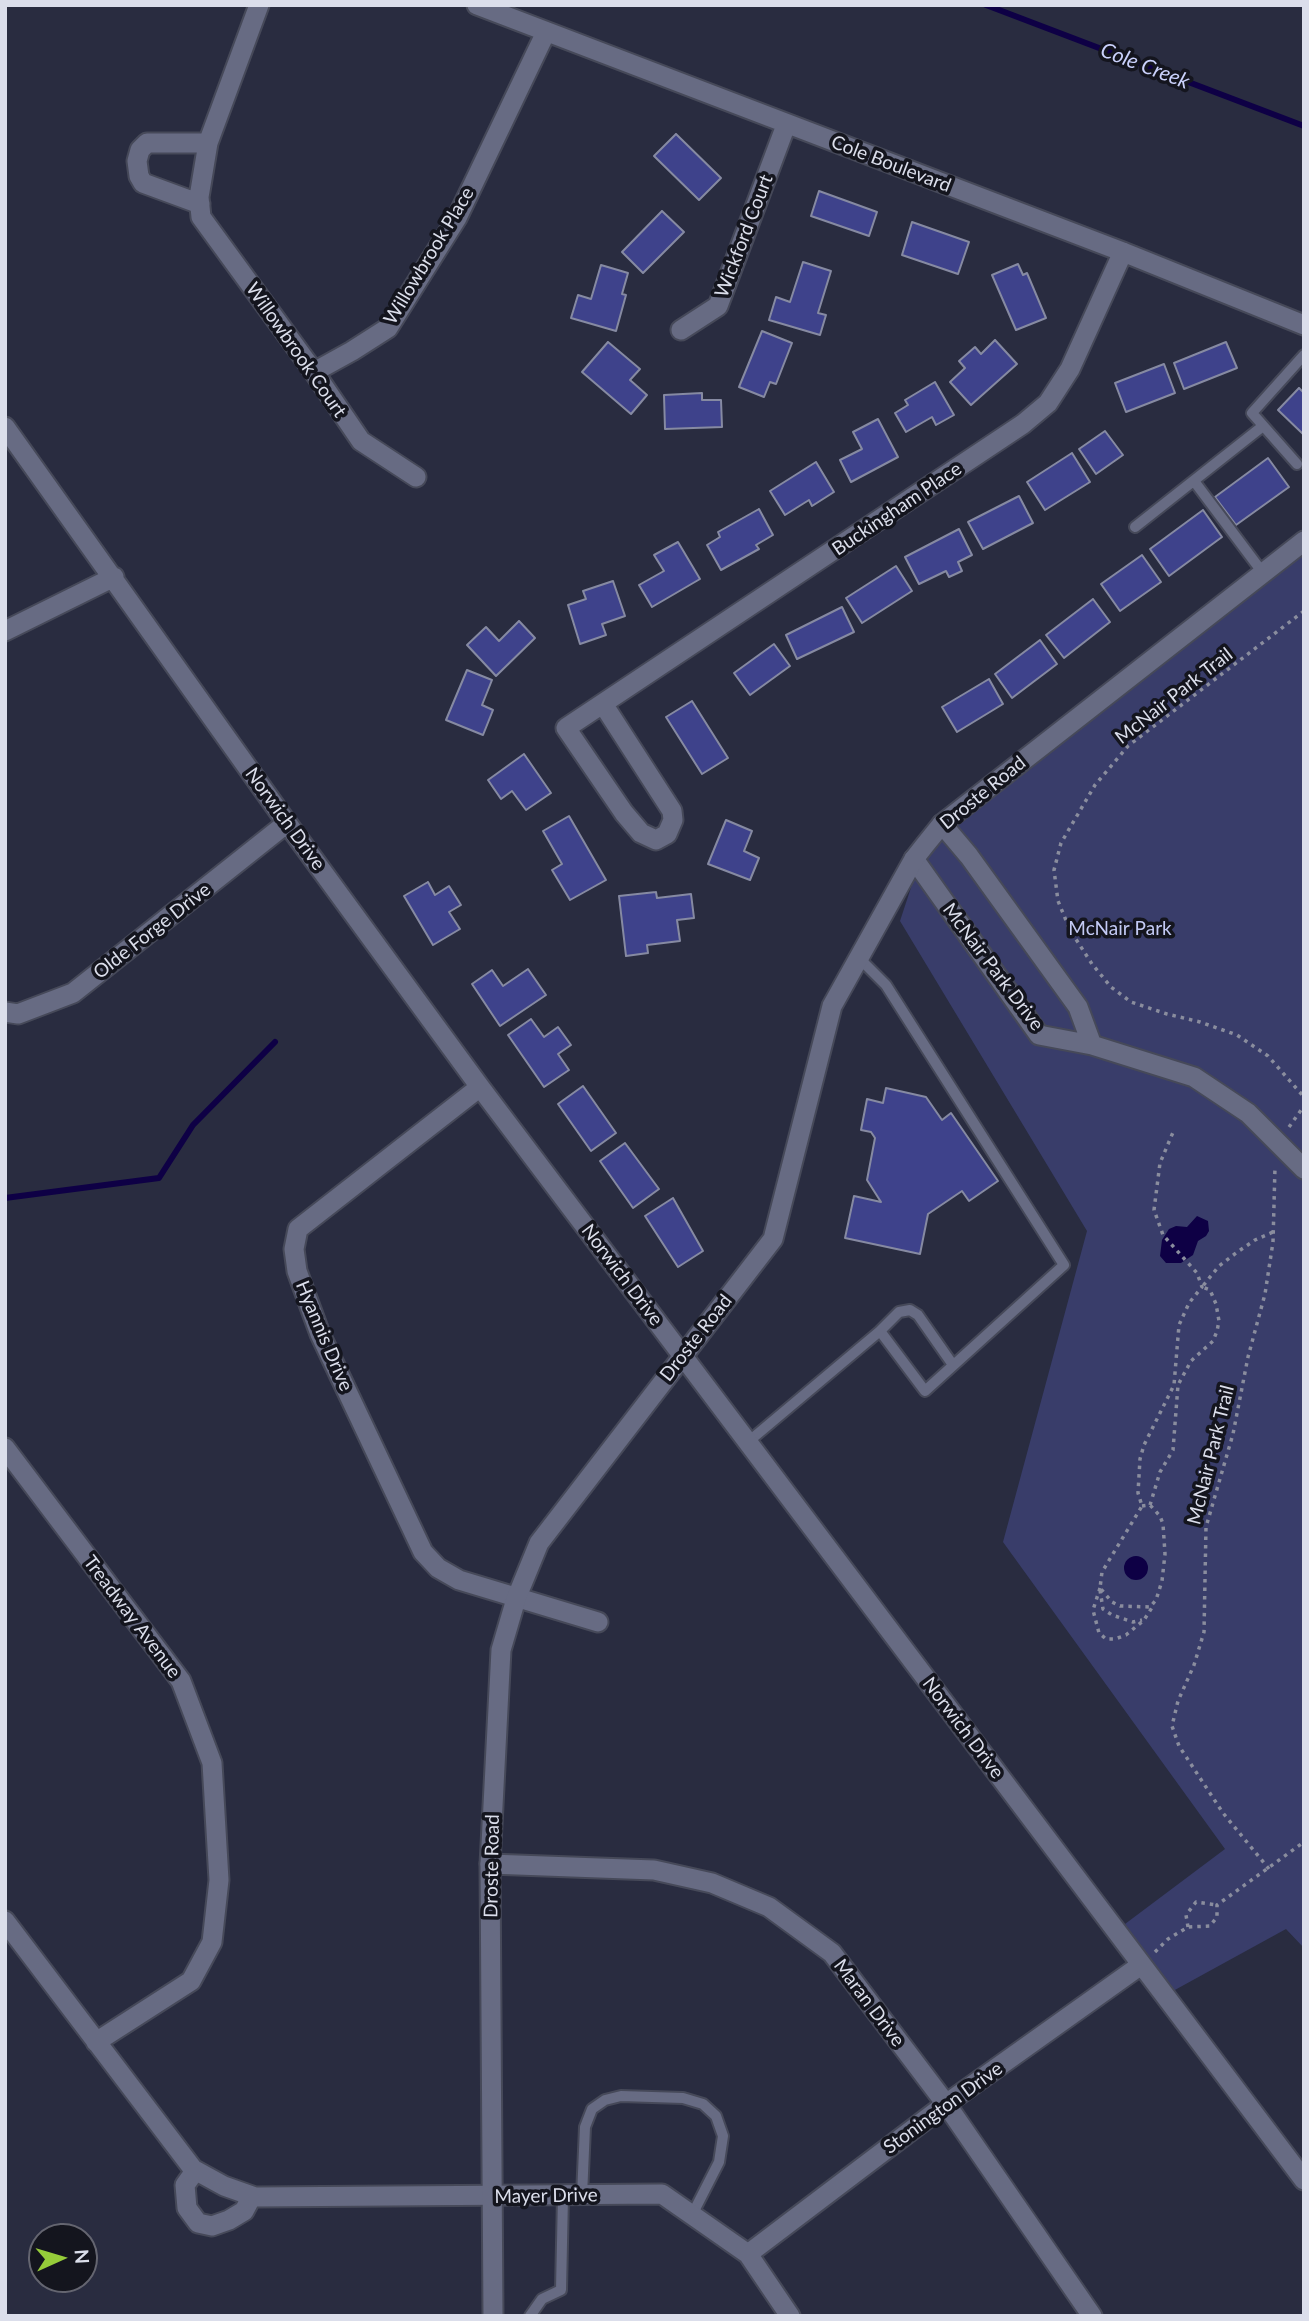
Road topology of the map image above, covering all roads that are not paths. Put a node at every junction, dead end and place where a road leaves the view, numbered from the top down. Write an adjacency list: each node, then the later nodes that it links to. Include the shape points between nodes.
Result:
1 (260, 5): 5 (street)
2 (477, 5): 3 (street, Cole Boulevard)
3 (546, 32): 4 (street, Cole Boulevard); 11 (street, Willowbrook Place, via 457,218 388,328)
4 (786, 125): 7 (street, Cole Boulevard); 9 (street, Wickford Court, via 718,306)
5 (208, 143): 6 (street); 6 (street, via 148,143 137,160 143,183)
6 (200, 204): 11 (street, Willowbrook Court, via 201,217)
7 (1123, 252): 8 (street, Cole Boulevard); 22 (street, Buckingham Place, via 1070,369 1048,403 1024,424)
8 (1304, 325)
9 (681, 330)
10 (1304, 355): 12 (lane, via 1252,413)
11 (314, 372): 15 (street, Willowbrook Court, via 361,441)
12 (1264, 426): 14 (lane); 16 (lane)
13 (5, 427): 20 (street, Norwich Drive)
14 (1297, 464)
15 (416, 477)
16 (1194, 481): 17 (lane); 19 (lane)
17 (1135, 527)
18 (1304, 541): 19 (street, Droste Road)
19 (1263, 573): 24 (street, Droste Road)
20 (114, 577): 21 (street); 23 (street, Norwich Drive)
21 (5, 631)
22 (603, 704): 22 (street, Buckingham Place, via 566,728 624,813 641,833 656,840 667,834 672,811)
23 (287, 823): 27 (street, Olde Forge Drive, via 73,993 18,1014); 29 (street, Norwich Drive)
24 (942, 824): 25 (street, Droste Road); 28 (street, via 1078,1007)
25 (914, 859): 26 (street, Droste Road); 28 (street, McNair Park Drive, via 1039,1035)
26 (859, 958): 32 (street, Droste Road, via 832,1006 773,1239); 33 (lane, via 886,985 1064,1265)
27 (5, 1012)
28 (1092, 1045): 30 (street, McNair Park Drive, via 1194,1077 1248,1113)
29 (480, 1087): 32 (street, Norwich Drive); 36 (street, Hyannis Drive, via 298,1229 293,1249 320,1334 423,1552 438,1569 458,1580)
30 (1304, 1169)
31 (880, 1331): 33 (lane, via 899,1312 910,1310); 33 (lane, via 925,1391); 34 (lane)
32 (682, 1355): 34 (street, Norwich Drive); 36 (street, Droste Road, via 538,1543)
33 (953, 1365)
34 (748, 1442): 40 (street, Norwich Drive)
35 (5, 1448): 41 (street, Treadway Avenue, via 181,1681 212,1763 219,1880 212,1942 191,1981)
36 (516, 1599): 37 (street, Hyannis Drive); 38 (street, Droste Road, via 501,1650)
37 (598, 1622)
38 (490, 1864): 42 (street, Maran Drive, via 654,1870 712,1883 769,1907 832,1953); 47 (street, Droste Road)
39 (5, 1921): 41 (street, Mayer Drive)
40 (1142, 1965): 42 (street, Stonington Drive); 44 (street, Norwich Drive)
41 (96, 2042): 43 (street, Mayer Drive)
42 (946, 2104): 49 (street, Stonington Drive); 53 (street, Maran Drive)
43 (195, 2171): 45 (street, Mayer Drive); 45 (street, via 185,2185 187,2208 198,2222 212,2226 229,2220 244,2211)
44 (1304, 2180)
45 (251, 2196): 47 (street, Mayer Drive)
46 (573, 2196): 47 (street, Mayer Drive); 48 (street, Mayer Drive, via 662,2194); 48 (lane, via 592,2109 621,2096 683,2098 703,2104 716,2116 723,2136 719,2162); 51 (lane, via 561,2290 542,2299)
47 (493, 2197): 50 (street, Droste Road)
48 (692, 2215): 49 (street, Mayer Drive)
49 (748, 2254): 52 (street, Mayer Drive)
50 (493, 2316)
51 (530, 2316)
52 (790, 2316)
53 (1092, 2316)

